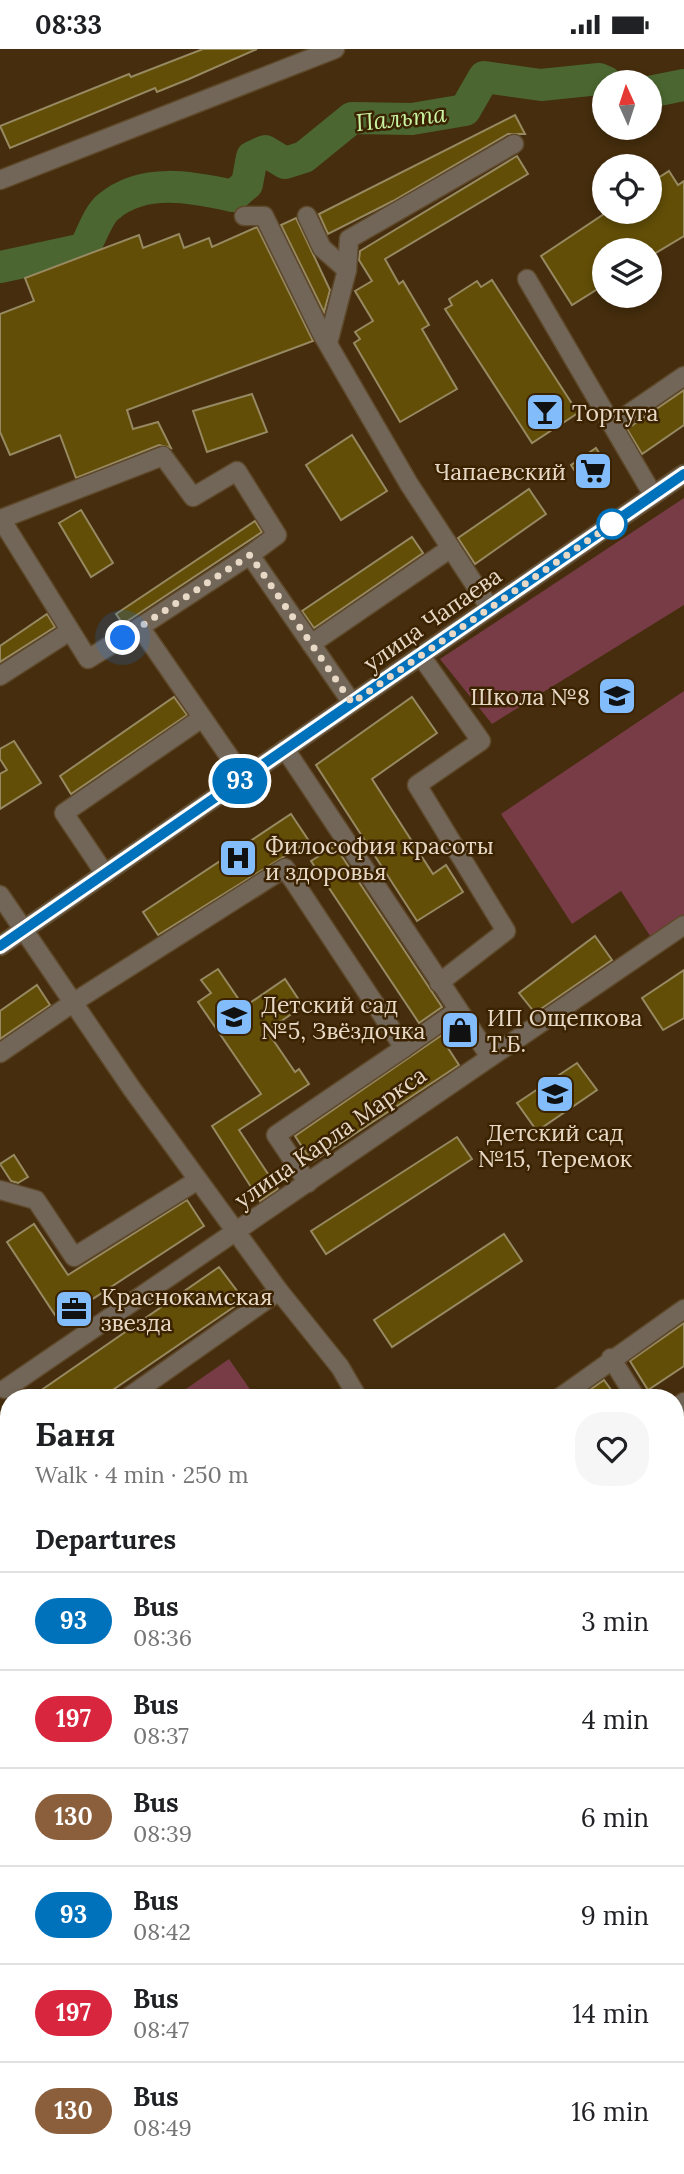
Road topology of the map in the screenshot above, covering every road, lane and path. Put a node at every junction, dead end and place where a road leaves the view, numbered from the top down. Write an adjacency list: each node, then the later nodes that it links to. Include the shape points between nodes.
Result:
1 (335, 49): 3 (street)
2 (514, 144): 6 (street, via 349,239)
3 (0, 180)
4 (244, 215): 8 (street, via 264,216)
5 (307, 216): 6 (street, via 322,249)
6 (346, 269): 8 (street)
7 (527, 279): 10 (street)
8 (328, 344): 15 (street)
9 (684, 376): 10 (street)
10 (614, 424): 12 (street)
11 (684, 474): 12 (street, улица Чапаева)
12 (653, 495): 17 (street, улица Чапаева)
13 (0, 512): 14 (street)
14 (1, 519): 16 (street, via 163,456 193,497 237,471 277,535); 19 (street)
15 (451, 548): 17 (street); 20 (street)
16 (250, 555): 18 (street); 20 (street)
17 (490, 608): 21 (street, улица Чапаева)
18 (140, 627): 19 (street, via 88,659); 24 (street)
19 (70, 631): 22 (street)
20 (312, 644): 23 (street)
21 (421, 656): 23 (street, улица Чапаева); 32 (street, via 481,741 417,785 506,931)
22 (0, 676)
23 (352, 703): 25 (street, улица Чапаева)
24 (202, 717): 26 (street); 27 (street, via 64,813)
25 (285, 749): 26 (street, улица Чапаева); 32 (street)
26 (244, 778): 27 (street, улица Чапаева)
27 (105, 874): 30 (street, улица Чапаева)
28 (0, 895): 30 (street)
29 (684, 925): 37 (street, улица Карла Маркса)
30 (26, 929): 31 (street, улица Чапаева); 33 (street)
31 (0, 946)
32 (439, 983): 34 (street)
33 (74, 1002): 35 (street, via 285,868); 36 (street); 38 (street)
34 (458, 1010): 35 (street); 37 (street, via 471,1046)
35 (404, 1048): 39 (street, via 276,1135)
36 (0, 1053)
37 (489, 1057): 39 (street, улица Карла Маркса)
38 (198, 1180): 40 (street, via 74,1257 36,1200); 41 (street)
39 (308, 1183): 41 (street, улица Карла Маркса)
40 (0, 1190)
41 (236, 1233): 42 (street); 45 (street, улица Карла Маркса)
42 (279, 1290): 46 (street); 47 (street)
43 (684, 1309): 44 (street)
44 (611, 1358): 48 (street); 49 (street)
45 (6, 1389)
46 (140, 1389)
47 (353, 1389)
48 (571, 1389)
49 (630, 1389)

